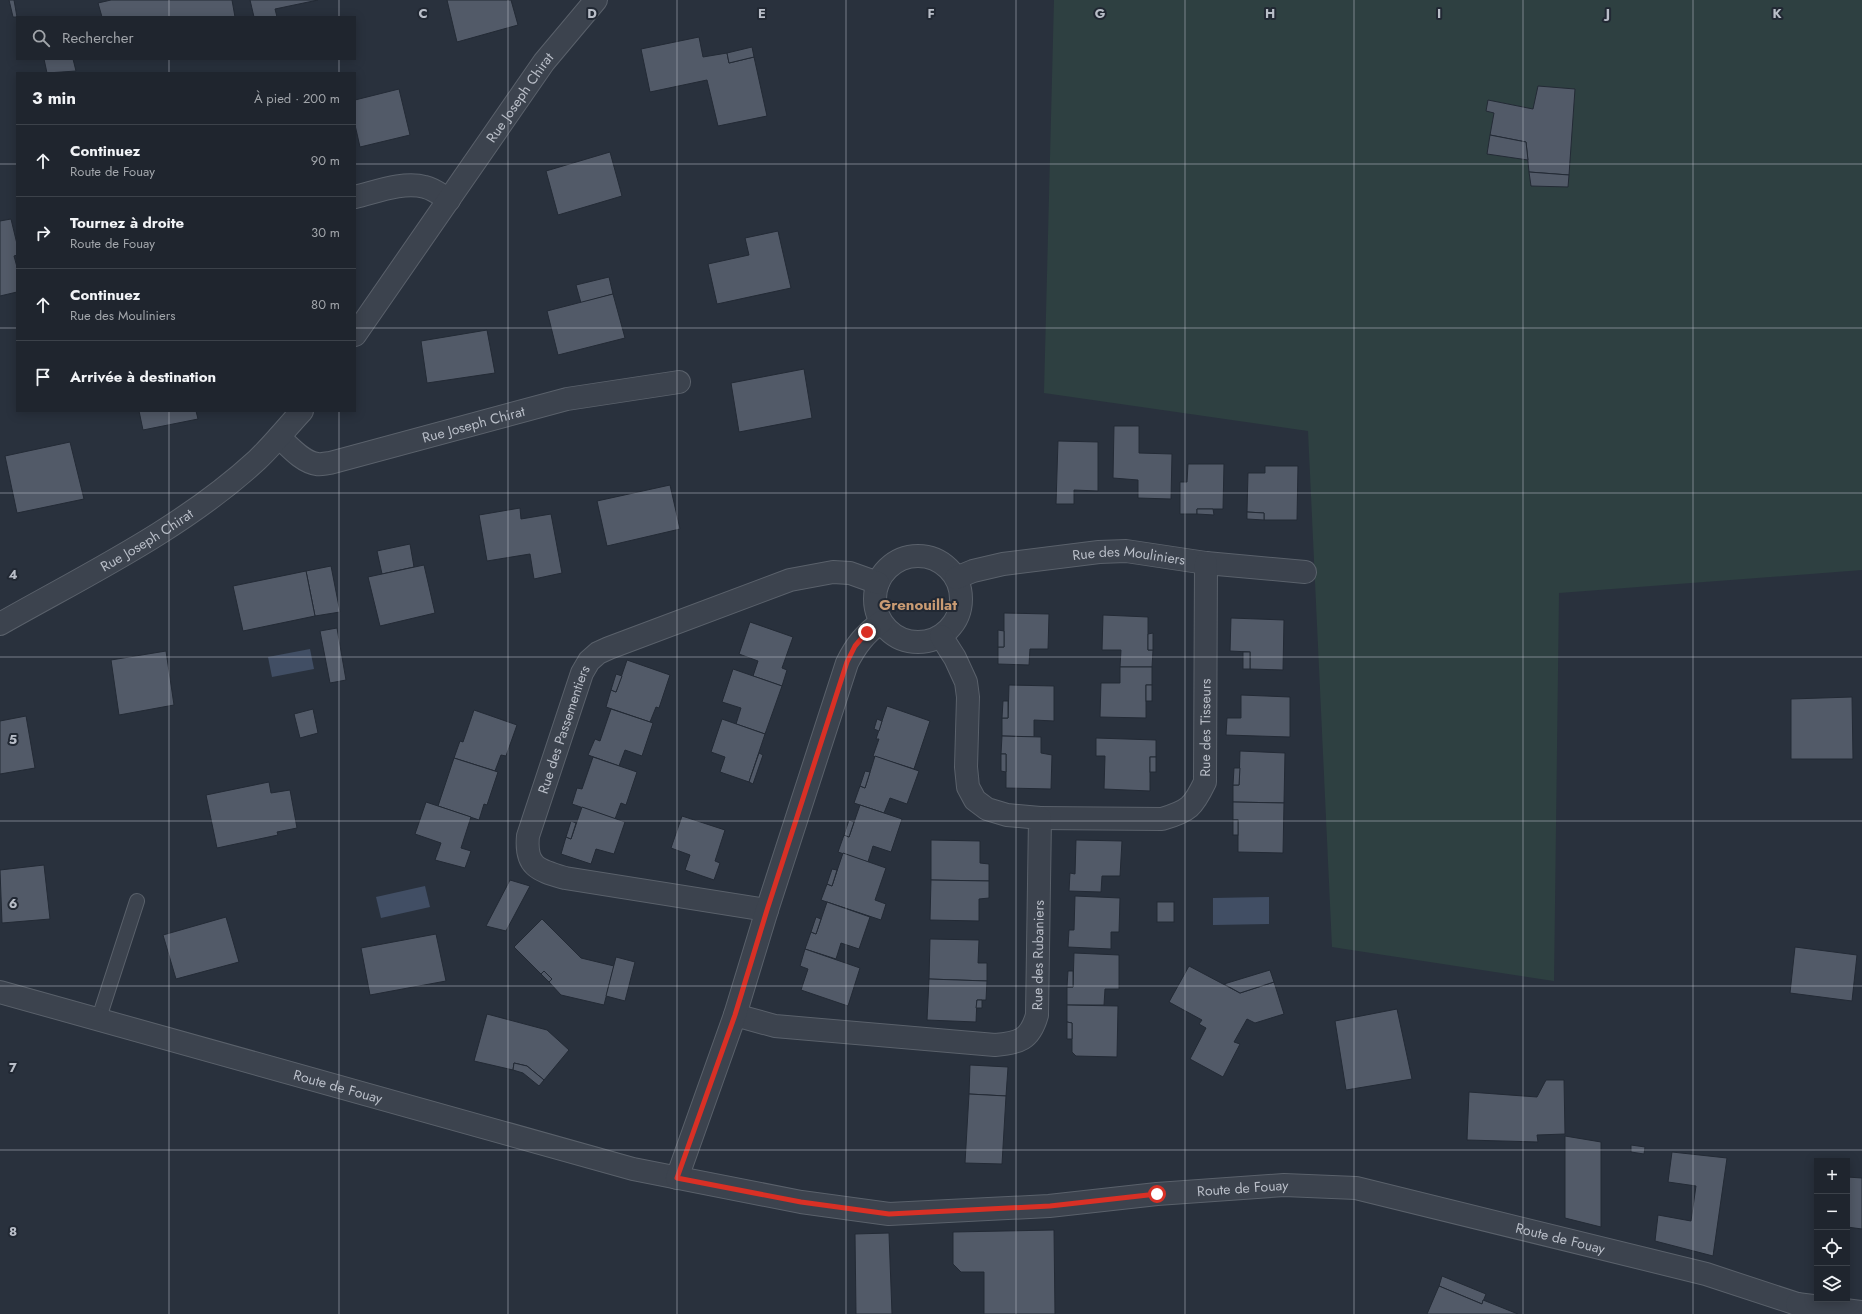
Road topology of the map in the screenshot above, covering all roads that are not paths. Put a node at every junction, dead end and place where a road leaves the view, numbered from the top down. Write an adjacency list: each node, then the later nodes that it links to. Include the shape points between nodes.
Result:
1 (596, 0): 3 (street, Rue Joseph Chirat, via 544,62)
2 (356, 197): 3 (street, via 408,185 435,190)
3 (449, 200): 4 (street, Rue Joseph Chirat)
4 (356, 334)
5 (679, 382): 7 (street, Rue Joseph Chirat, via 567,399 330,463 317,464 306,460)
6 (301, 412): 7 (street, Rue Joseph Chirat)
7 (279, 436): 13 (street, Rue Joseph Chirat, via 258,459 217,494 172,524)
8 (1206, 563): 9 (street, Rue des Mouliniers); 10 (street, Rue des Mouliniers, via 1126,551 1099,552 1003,564); 15 (street, Rue des Tisseurs, via 1205,782 1195,802 1181,814 1162,819)
9 (1305, 572)
10 (956, 578): 11 (street, via 948,567 937,560 925,556 912,556 891,565); 14 (street, via 961,590 958,616 951,628)
11 (878, 583): 12 (street, via 874,596 876,610); 17 (street, Rue des Passementiers, via 850,573 833,572 790,580 598,653 589,661 576,687 528,836 527,851 533,864 546,872 565,878)
12 (882, 622): 14 (street, via 890,632 902,639 928,642); 17 (street, via 867,632 855,646 847,662)
13 (0, 624)
14 (941, 636): 15 (street, via 966,682 966,767 968,787 975,800 987,809 1007,815)
15 (1040, 818): 19 (street, Rue des Rubaniers, via 1037,1015 1027,1036 1019,1041 995,1046 776,1026)
16 (137, 901): 20 (lane)
17 (767, 910): 19 (street)
18 (0, 992): 20 (street, Route de Fouay)
19 (735, 1015): 21 (street)
20 (98, 1021): 21 (street, Route de Fouay)
21 (677, 1178): 22 (street, Route de Fouay, via 801,1202 889,1214 1050,1206 1157,1194 1284,1185 1356,1188 1706,1274)
22 (1803, 1309): 23 (street, Route de Fouay)
23 (1862, 1312)

